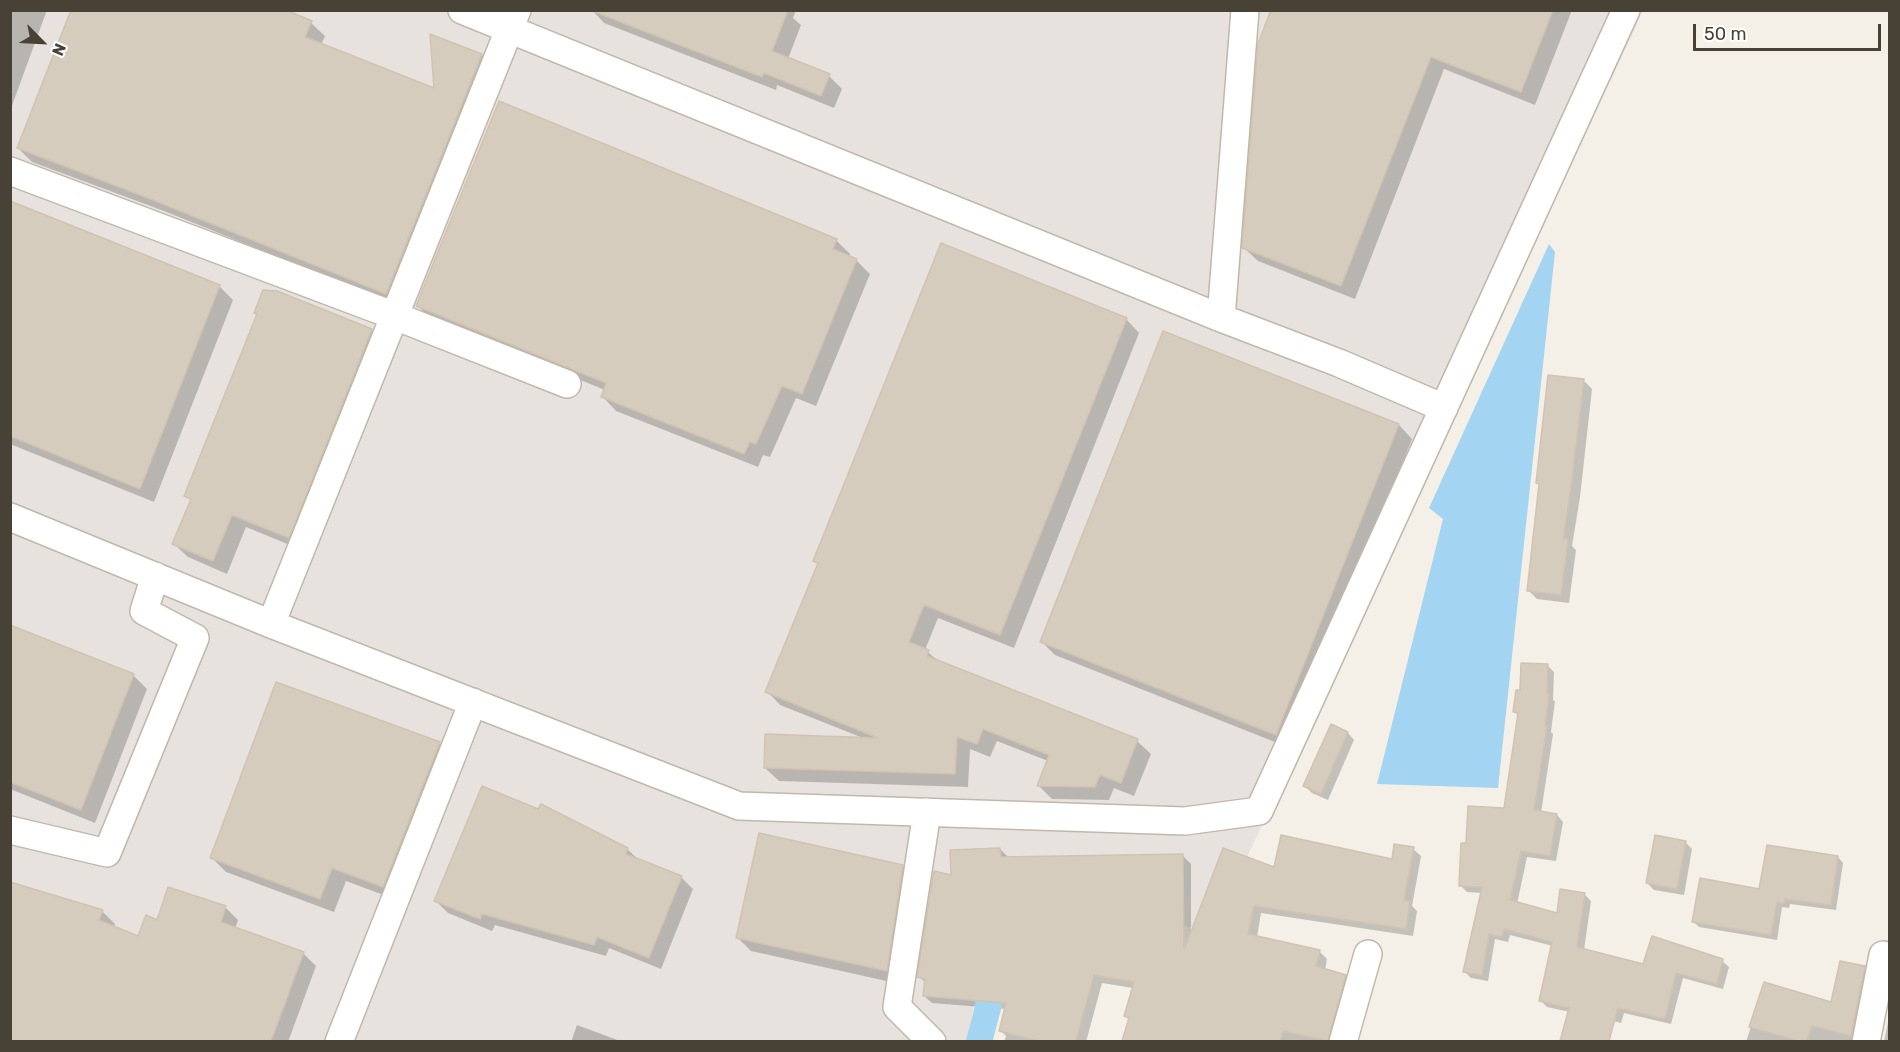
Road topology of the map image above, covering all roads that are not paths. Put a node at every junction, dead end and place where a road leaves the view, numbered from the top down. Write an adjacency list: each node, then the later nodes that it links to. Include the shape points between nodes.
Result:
1 (462, 10): 4 (street)
2 (1245, 10): 7 (street)
3 (1626, 10): 9 (street)
4 (514, 20): 6 (street); 7 (street)
5 (10, 171): 6 (street)
6 (395, 316): 8 (street); 12 (street)
7 (1221, 318): 9 (street)
8 (567, 384)
9 (1444, 408): 14 (street, via 1259,811 1185,821)
10 (10, 517): 11 (street)
11 (155, 576): 12 (street); 15 (street, via 144,611 195,638 107,853)
12 (272, 624): 13 (street)
13 (472, 702): 14 (street, via 739,806); 18 (street)
14 (927, 812): 19 (street, via 897,1007)
15 (10, 830)
16 (1368, 954): 20 (street)
17 (1882, 955): 21 (street)
18 (339, 1041)
19 (932, 1041)
20 (1343, 1041)
21 (1866, 1041)

